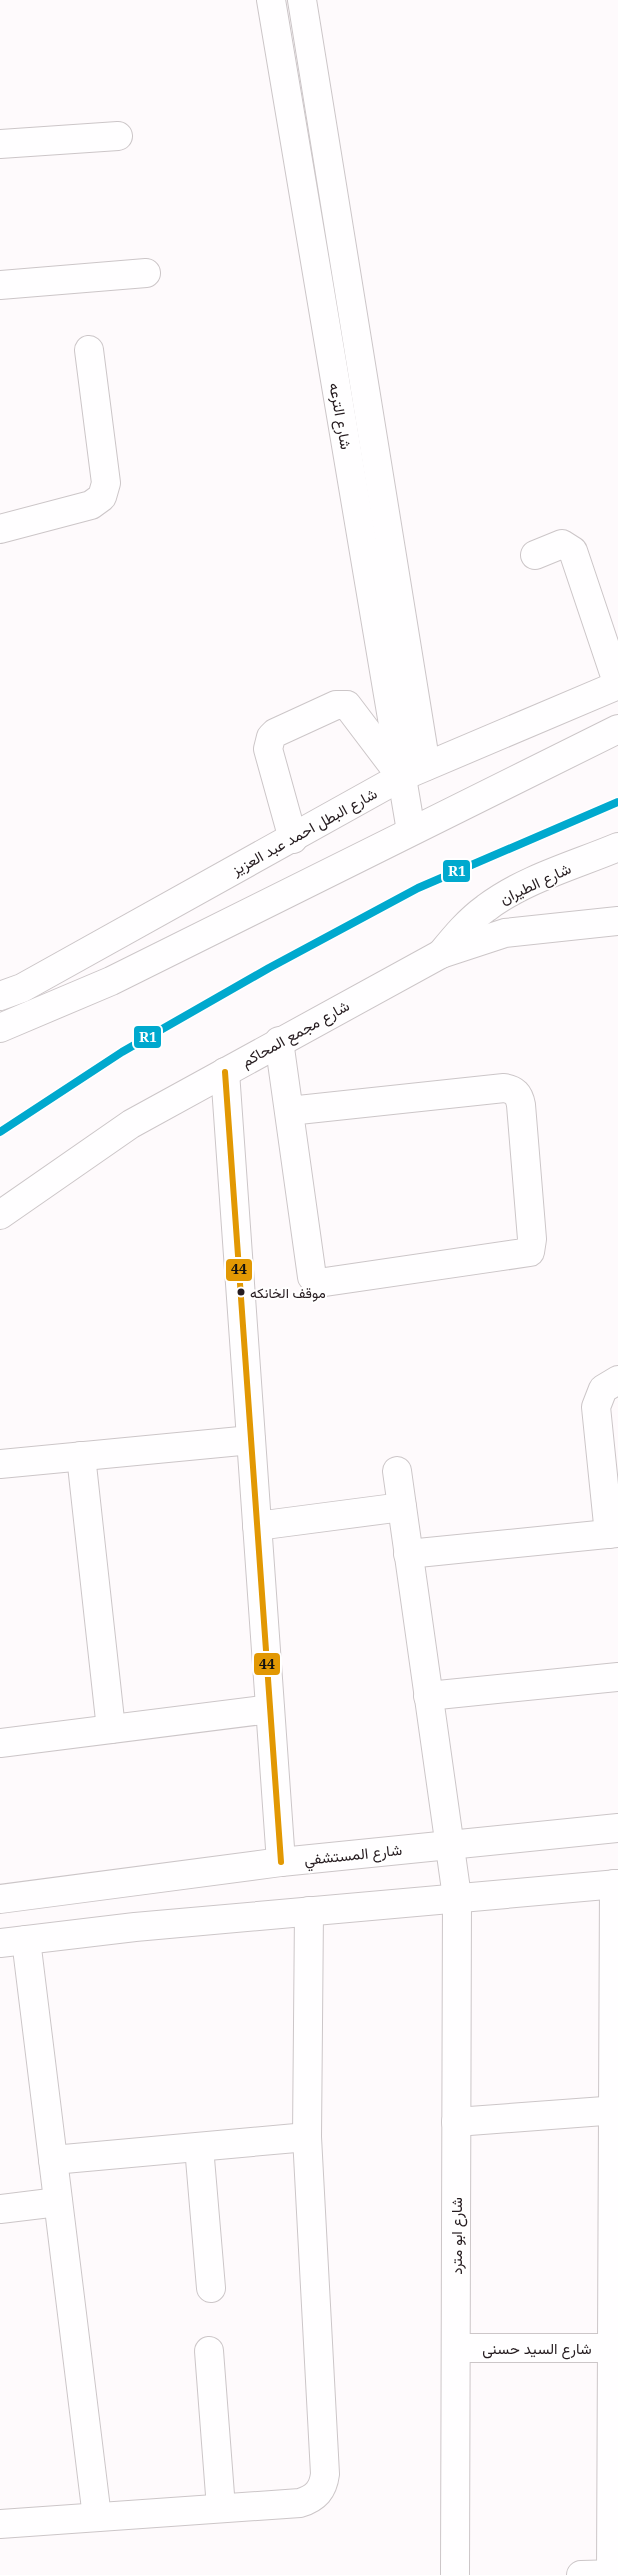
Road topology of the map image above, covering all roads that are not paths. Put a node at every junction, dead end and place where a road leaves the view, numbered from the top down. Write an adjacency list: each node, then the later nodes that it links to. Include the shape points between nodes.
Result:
1 (271, 0): 13 (street, شارع الترعه)
2 (302, 0): 12 (street, شارع الترعه)
3 (118, 136): 4 (street)
4 (0, 144)
5 (146, 273): 6 (street)
6 (0, 286)
7 (88, 350): 8 (street, via 106,483 102,497 91,505)
8 (0, 530)
9 (535, 555): 10 (street, via 562,544 573,551)
10 (618, 685): 12 (street, شارع البطل احمد عبد العزيز)
11 (618, 729): 14 (street)
12 (426, 766): 13 (street, شارع البطل احمد عبد العزيز)
13 (401, 777): 14 (street, شارع الترعه); 15 (street, شارع البطل احمد عبد العزيز); 15 (street, via 347,705 336,706 275,733 268,749)
14 (411, 831): 21 (street, via 111,981)
15 (293, 839): 20 (street, شارع البطل احمد عبد العزيز, via 22,988)
16 (618, 847): 19 (street, شارع الطيران, via 514,890 462,929)
17 (618, 921): 18 (street); 19 (street, شارع مجمع المحاكم, via 505,933)
18 (618, 925)
19 (441, 954): 22 (street, شارع مجمع المحاكم)
20 (0, 996)
21 (0, 1028)
22 (279, 1041): 23 (street, شارع مجمع المحاكم); 24 (street)
23 (225, 1072): 25 (street, شارع مجمع المحاكم, via 131,1124); 27 (street)
24 (289, 1111): 24 (street, via 310,1271 317,1281 530,1252 532,1239 521,1105 513,1089)
25 (0, 1215)
26 (618, 1380): 33 (street, via 603,1389 596,1407)
27 (251, 1440): 28 (street); 32 (street)
28 (81, 1456): 29 (street); 38 (street)
29 (0, 1464)
30 (397, 1472): 31 (street, شارع ابو مترد)
31 (402, 1507): 32 (street); 34 (street, شارع ابو مترد)
32 (257, 1526): 37 (street)
33 (614, 1534): 34 (street)
34 (408, 1554): 36 (street, شارع ابو مترد)
35 (618, 1677): 36 (street)
36 (428, 1696): 41 (street, شارع ابو مترد)
37 (270, 1709): 38 (street); 42 (street)
38 (111, 1729): 39 (street)
39 (0, 1743)
40 (618, 1828): 41 (street, شارع المستشفي)
41 (449, 1844): 42 (street, شارع المستشفي); 44 (street, شارع ابو مترد)
42 (281, 1862): 45 (street, شارع المستشفي)
43 (616, 1884): 44 (street); 48 (street)
44 (457, 1896): 46 (street); 49 (street, شارع ابو مترد)
45 (0, 1900)
46 (309, 1911): 47 (street); 50 (street)
47 (13, 1942): 52 (street)
48 (615, 2110): 49 (street); 57 (street)
49 (456, 2122): 56 (street, شارع ابو مترد)
50 (307, 2137): 51 (street); 59 (street, via 324,2482 316,2496 300,2503)
51 (199, 2147): 52 (street); 55 (street)
52 (53, 2160): 53 (street)
53 (58, 2202): 54 (street); 60 (street)
54 (0, 2209)
55 (211, 2288)
56 (456, 2348): 57 (street, شارع السيد حسنى); 63 (street, شارع ابو مترد)
57 (615, 2348): 65 (street)
58 (209, 2351): 59 (street)
59 (221, 2508): 60 (street)
60 (97, 2517): 61 (street)
61 (0, 2524)
62 (618, 2574): 65 (street)
63 (455, 2575)
64 (581, 2575): 65 (street)
65 (611, 2575)

